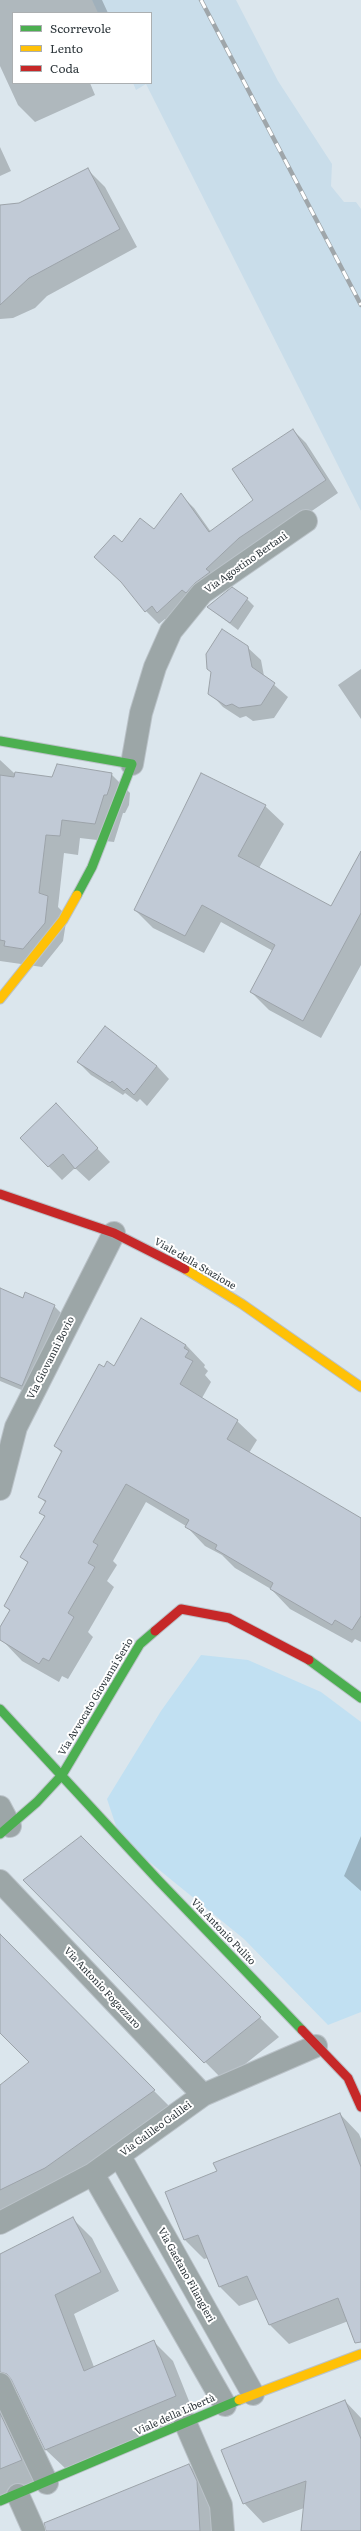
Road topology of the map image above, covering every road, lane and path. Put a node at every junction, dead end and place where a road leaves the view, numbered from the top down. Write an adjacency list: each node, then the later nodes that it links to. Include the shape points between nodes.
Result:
1 (306, 521): 3 (street, Via Agostino Bertani, via 202,593 171,632 155,667 141,713)
2 (0, 741): 3 (street)
3 (132, 764): 4 (street, Via Agostino Bertani, via 92,867 63,920)
4 (6, 979): 5 (street, Via Agostino Bertani)
5 (0, 999)
6 (0, 1194): 7 (street, Viale della Stazione)
7 (114, 1233): 8 (street, Viale della Stazione, via 182,1267 242,1304); 9 (street, Via Giovanni Bovio, via 16,1427)
8 (361, 1387)
9 (0, 1489)
10 (361, 1698): 12 (street, Via Avvocato Giovanni Serio, via 306,1658 229,1618 181,1609 140,1644)
11 (0, 1710): 12 (street, Via Antonio Pulito)
12 (62, 1775): 14 (street); 16 (street, Via Antonio Pulito)
13 (0, 1807): 14 (street)
14 (5, 1830)
15 (0, 1881): 17 (street, Via Antonio Fogazzaro)
16 (316, 2046): 17 (street, Via Galileo Galilei); 18 (street, Via Antonio Pulito, via 348,2078)
17 (203, 2095): 19 (street, Via Galileo Galilei)
18 (361, 2108)
19 (119, 2155): 20 (street, Via Galileo Galilei); 24 (street, Via Gaetano Filangieri)
20 (93, 2174): 21 (street, Via Galileo Galilei); 25 (street)
21 (0, 2223)
22 (361, 2354): 24 (street, Viale della Libertà)
23 (0, 2384): 27 (street)
24 (253, 2394): 25 (street, Viale della Libertà)
25 (225, 2405): 26 (street, Viale della Libertà)
26 (185, 2422): 27 (street, Viale della Libertà); 30 (street, via 221,2505)
27 (47, 2484): 28 (street, Viale della Libertà)
28 (9, 2498): 29 (street)
29 (34, 2531)
30 (223, 2531)

